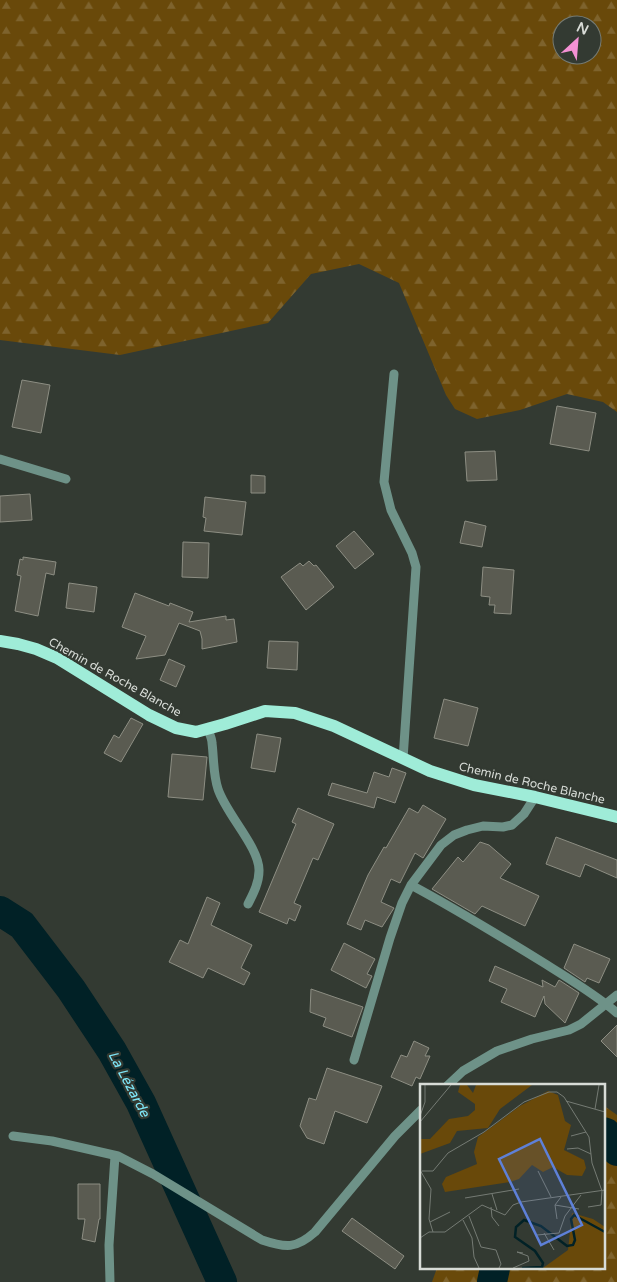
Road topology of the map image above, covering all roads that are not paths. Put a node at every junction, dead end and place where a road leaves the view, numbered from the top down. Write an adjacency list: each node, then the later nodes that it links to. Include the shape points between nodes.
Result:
1 (394, 374): 6 (street, via 384,482 391,510 416,567)
2 (0, 459): 3 (street)
3 (66, 479)
4 (0, 641): 5 (main road, Chemin de Roche Blanche, via 36,649 57,658 176,728 196,732)
5 (208, 729): 6 (main road, Chemin de Roche Blanche, via 265,711 295,713 334,726); 10 (street, via 214,774 222,802 248,840 258,862 258,878)
6 (404, 759): 7 (main road, Chemin de Roche Blanche, via 474,785)
7 (535, 797): 8 (main road, Chemin de Roche Blanche); 9 (street, via 512,825 483,826 454,835 441,845)
8 (617, 816)
9 (410, 885): 12 (street, via 499,935); 14 (street, via 390,938)
10 (248, 904)
11 (617, 995): 12 (street)
12 (607, 1004): 13 (street); 15 (street, via 569,1030 497,1051 463,1071)
13 (617, 1013)
14 (354, 1060)
15 (449, 1084)
16 (420, 1111): 18 (street, via 394,1136 315,1232 294,1246 280,1246 262,1240 153,1174)
17 (13, 1136): 18 (street, via 52,1141)
18 (115, 1156): 19 (street)
19 (110, 1282)

